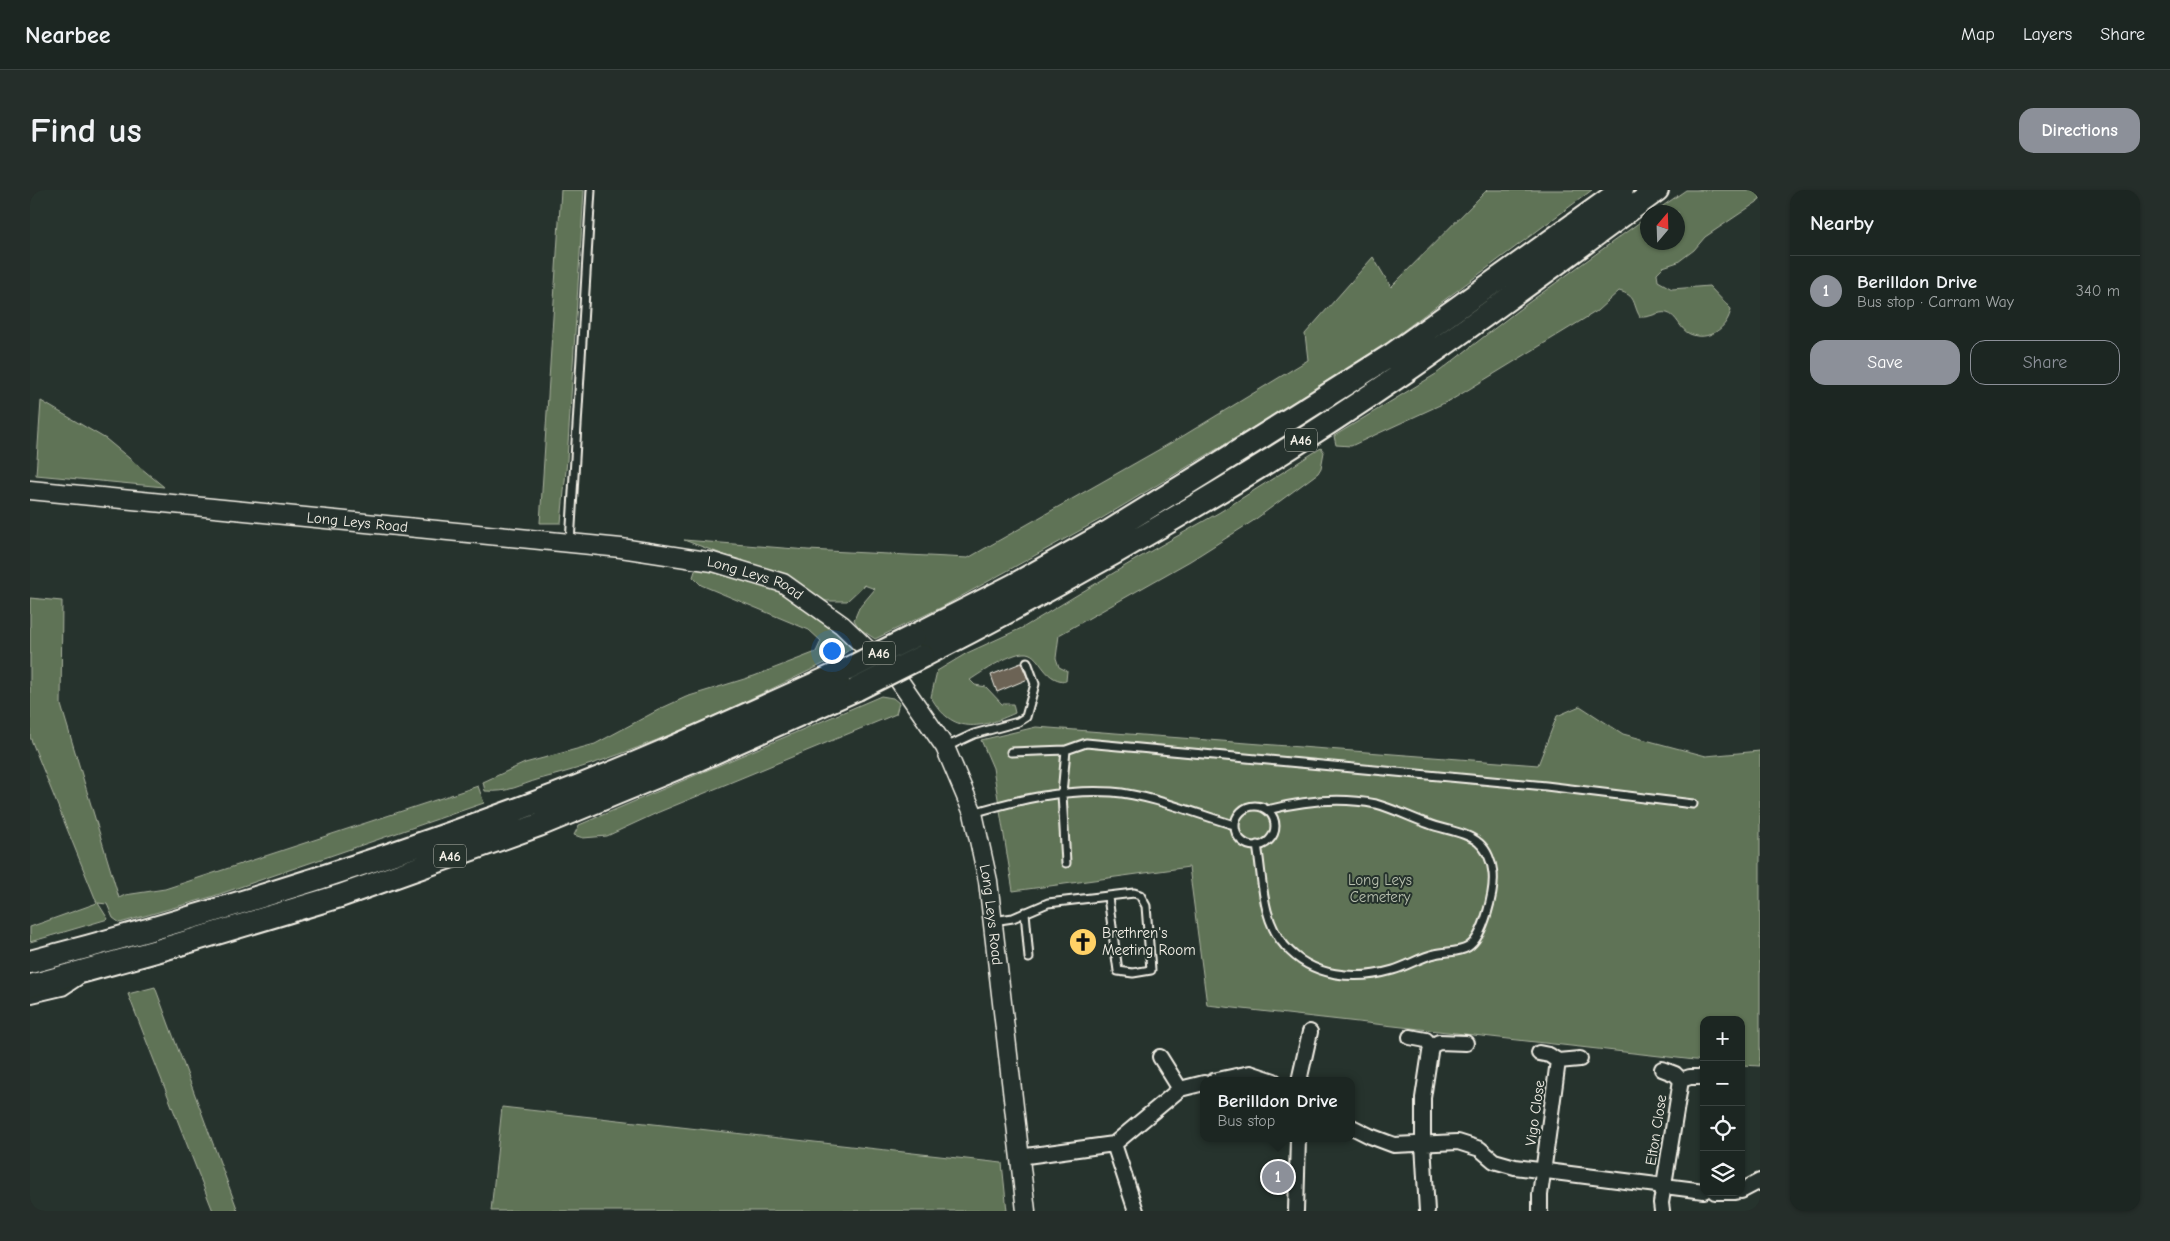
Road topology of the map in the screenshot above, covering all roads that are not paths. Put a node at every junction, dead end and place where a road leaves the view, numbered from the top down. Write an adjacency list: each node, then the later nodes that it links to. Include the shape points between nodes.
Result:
1 (591, 190): 5 (lane)
2 (1622, 190): 6 (highway, A46, via 1393,354)
3 (1657, 190): 6 (highway, A46, via 1406,372 1226,487 1047,591)
4 (30, 490): 5 (street, Long Leys Road)
5 (570, 543): 9 (street, Long Leys Road, via 688,557 738,568 783,583 842,625 898,679)
6 (919, 646): 8 (highway, A46, bridge)
7 (1027, 662): 9 (lane, via 1035,684 1026,717)
8 (851, 680): 23 (highway, A46, via 524,807 336,873 141,934); 24 (highway, A46, via 699,759 539,825 340,896)
9 (945, 747): 15 (street, Long Leys Road)
10 (1066, 750): 11 (lane); 12 (lane); 13 (lane, via 1081,744 1096,744 1536,785)
11 (1011, 752)
12 (1062, 794): 15 (lane, via 1023,798); 16 (lane, via 1113,792 1130,795); 18 (lane)
13 (1693, 804)
14 (1267, 810): 16 (lane, via 1258,806 1245,808); 17 (lane, via 1274,819 1274,832 1266,842); 17 (lane, via 1347,800 1376,804 1478,842 1490,859 1493,875 1486,915 1470,946 1369,976 1321,972 1284,946 1272,924 1265,902)
15 (973, 813): 21 (street, Long Leys Road)
16 (1234, 825): 17 (lane, via 1242,842)
17 (1258, 845)
18 (1066, 863)
19 (1108, 897): 19 (lane, via 1134,893 1145,900 1151,970 1118,971); 20 (lane, via 1048,903)
20 (1024, 912): 21 (lane, via 1013,918); 22 (lane)
21 (993, 921): 47 (street, Long Leys Road)
22 (1029, 958)
23 (30, 962)
24 (105, 965): 25 (highway, A46); 26 (lane, via 64,991)
25 (30, 986)
26 (30, 999)
27 (1310, 1032): 38 (street)
28 (1410, 1037): 30 (street, via 1426,1040)
29 (1466, 1043): 30 (street, via 1439,1042)
30 (1432, 1046): 46 (street, via 1424,1088)
31 (1539, 1053): 34 (street, Vigo Close)
32 (1160, 1057): 42 (street)
33 (1580, 1058): 34 (street, Vigo Close)
34 (1558, 1061): 48 (street, Vigo Close)
35 (1662, 1070): 40 (street, Elton Close, via 1675,1074)
36 (1232, 1077): 37 (street, via 1250,1073)
37 (1262, 1077)
38 (1300, 1077)
39 (1700, 1077): 40 (street, Elton Close)
40 (1681, 1080): 50 (street, Elton Close)
41 (1200, 1084): 42 (street)
42 (1180, 1089): 45 (street)
43 (1355, 1128): 46 (street, via 1394,1145)
44 (1298, 1142): 55 (street)
45 (1114, 1144): 47 (street); 54 (street)
46 (1423, 1144): 48 (street, via 1458,1142 1515,1167); 56 (street)
47 (1019, 1157): 53 (street, Long Leys Road)
48 (1544, 1170): 50 (street); 57 (street, Vigo Close)
49 (1760, 1181): 51 (street)
50 (1664, 1185): 52 (street); 58 (street, Elton Close)
51 (1745, 1189)
52 (1700, 1190)
53 (1026, 1211)
54 (1136, 1211)
55 (1296, 1211)
56 (1427, 1211)
57 (1540, 1211)
58 (1662, 1211)

